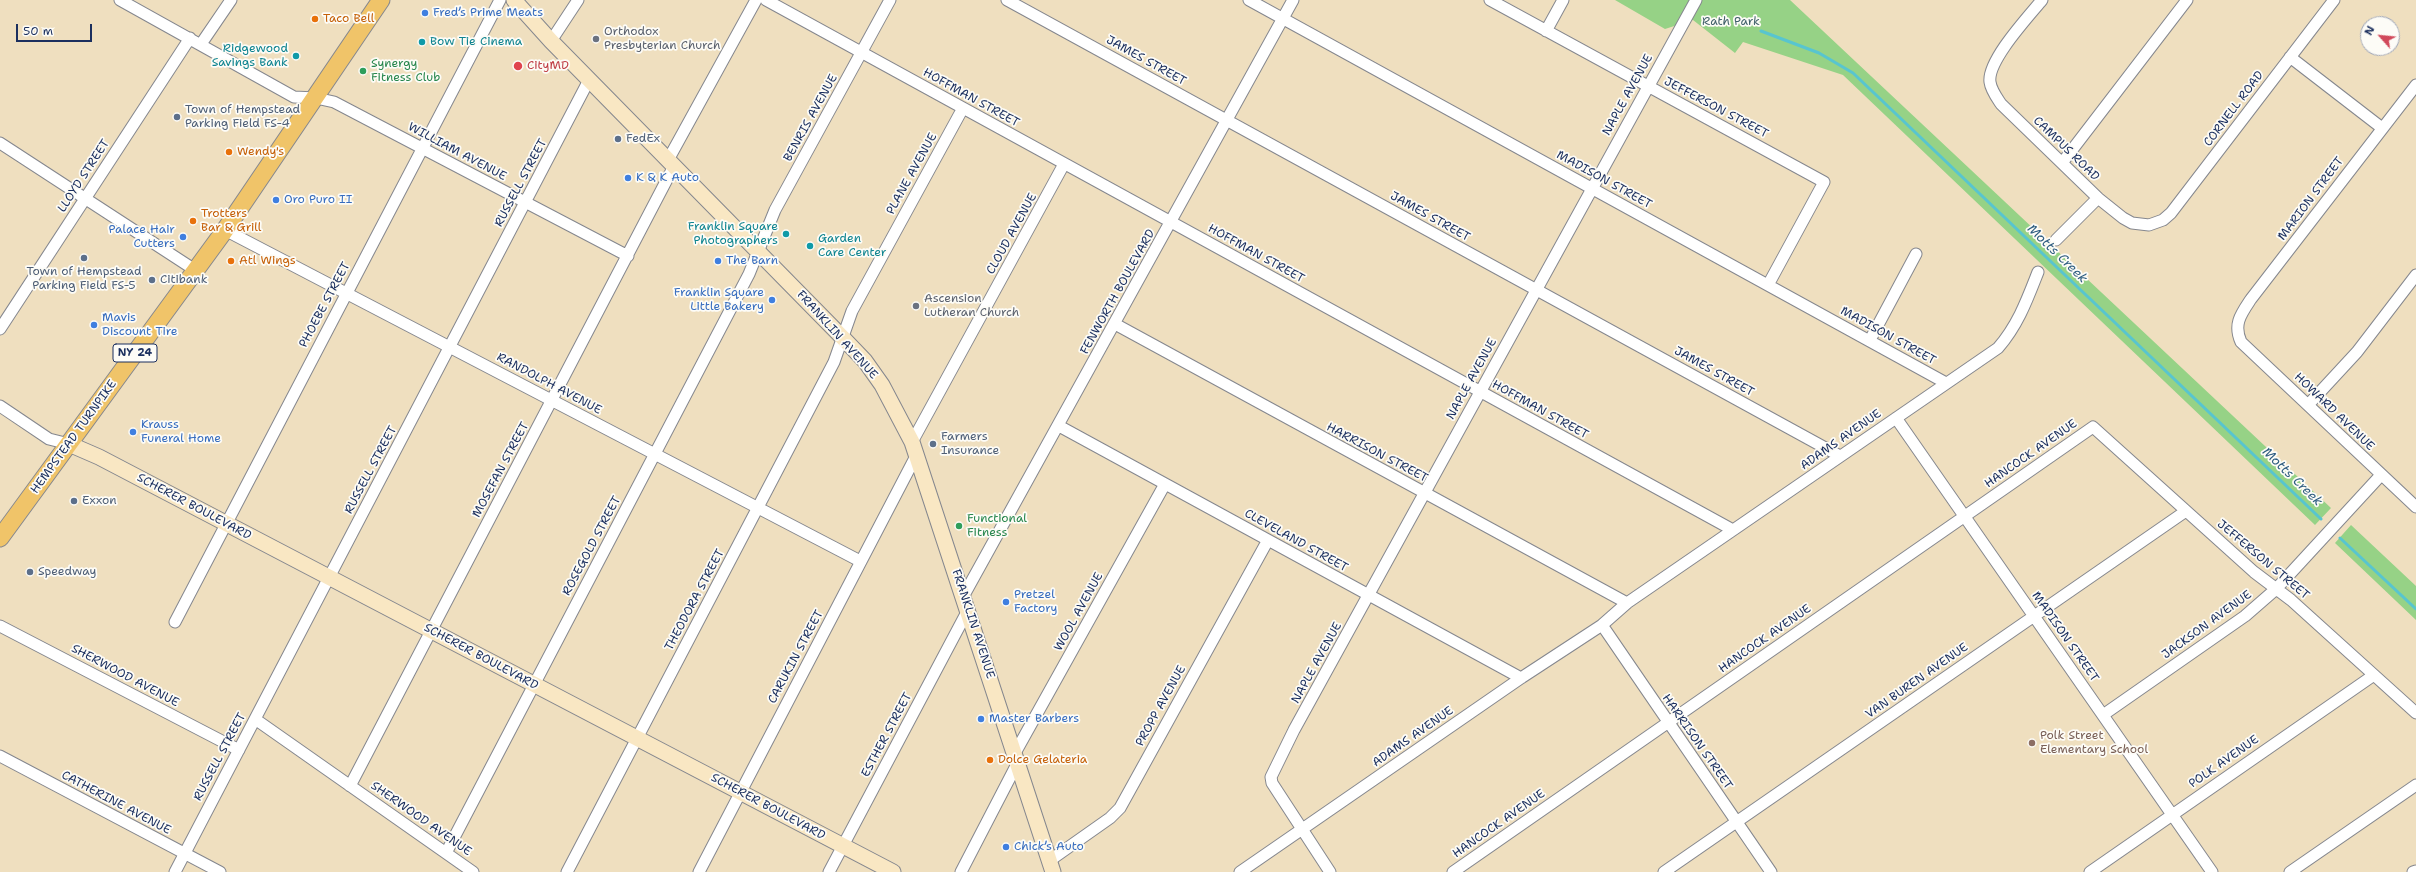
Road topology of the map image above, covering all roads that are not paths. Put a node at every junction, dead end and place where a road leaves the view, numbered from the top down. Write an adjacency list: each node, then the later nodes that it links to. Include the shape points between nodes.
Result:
1 (120, 0): 21 (street, WILLIAM AVENUE)
2 (231, 0): 23 (street)
3 (381, 0): 29 (main road, HEMPSTEAD TURNPIKE / NY 24)
4 (500, 0): 34 (street, PHOEBE STREET)
5 (514, 0): 22 (main road, FRANKLIN AVENUE)
6 (578, 0): 22 (street)
7 (756, 0): 35 (street, MOSEFAN STREET)
8 (766, 0): 24 (street, HOFFMAN STREET)
9 (890, 0): 24 (street, BENRIS AVENUE)
10 (1007, 0): 31 (street, JAMES STREET)
11 (1249, 0): 19 (street, MADISON STREET)
12 (1293, 0): 19 (street, FENWORTH BOULEVARD)
13 (1490, 0): 20 (street, JEFFERSON STREET)
14 (1563, 0): 20 (street)
15 (1696, 0): 28 (street, NAPLE AVENUE)
16 (2042, 0): 36 (street, CAMPUS ROAD, via 1997,58 1990,82 2002,104)
17 (2187, 0): 36 (street)
18 (2334, 0): 25 (street, CORNELL ROAD)
19 (1283, 18): 31 (street, FENWORTH BOULEVARD); 38 (street, MADISON STREET)
20 (1546, 31): 28 (street, JEFFERSON STREET)
21 (190, 38): 23 (street, WILLIAM AVENUE); 39 (street, LLOYD STREET)
22 (551, 41): 26 (main road, FRANKLIN AVENUE)
23 (201, 44): 29 (street, WILLIAM AVENUE, via 294,97)
24 (861, 53): 30 (street, HOFFMAN STREET); 46 (street, BENRIS AVENUE, via 775,210)
25 (2290, 58): 32 (street); 43 (street, CORNELL ROAD, via 2171,213 2163,220)
26 (589, 80): 35 (main road, FRANKLIN AVENUE); 41 (street, RUSSELL STREET)
27 (2416, 85): 32 (street, MARION STREET)
28 (1648, 86): 38 (street, NAPLE AVENUE); 52 (street, JEFFERSON STREET, via 1824,182)
29 (316, 98): 34 (street, WILLIAM AVENUE, via 334,102); 44 (main road, HEMPSTEAD TURNPIKE / NY 24)
30 (962, 108): 37 (street, HOFFMAN STREET); 58 (street, PLANE AVENUE, via 852,311)
31 (1227, 120): 42 (street, FENWORTH BOULEVARD); 53 (street, JAMES STREET)
32 (2382, 128): 57 (street, MARION STREET, via 2251,299 2238,318)
33 (0, 143): 39 (street)
34 (422, 149): 41 (street, WILLIAM AVENUE); 54 (street, PHOEBE STREET)
35 (671, 163): 46 (main road, FRANKLIN AVENUE); 48 (street, MOSEFAN STREET)
36 (2062, 163): 40 (street, CAMPUS ROAD)
37 (1064, 164): 42 (street, HOFFMAN STREET); 70 (street, CLOUD AVENUE)
38 (1592, 188): 52 (street, MADISON STREET); 53 (street, NAPLE AVENUE)
39 (85, 198): 49 (street); 56 (street, LLOYD STREET)
40 (2098, 198): 43 (street, CAMPUS ROAD, via 2132,223); 45 (street)
41 (525, 202): 48 (street, WILLIAM AVENUE); 60 (street, RUSSELL STREET)
42 (1171, 222): 55 (street, FENWORTH BOULEVARD); 62 (street, HOFFMAN STREET)
43 (2149, 225)
44 (225, 230): 49 (main road, HEMPSTEAD TURNPIKE / NY 24); 54 (street, RANDOLPH AVENUE)
45 (2056, 240)
46 (757, 250): 58 (main road, FRANKLIN AVENUE); 71 (street, ROSEGOLD STREET, via 749,274)
47 (1916, 254): 59 (street)
48 (628, 256): 63 (street, MOSEFAN STREET)
49 (195, 270): 69 (main road, HEMPSTEAD TURNPIKE / NY 24)
50 (2038, 272): 61 (street, ADAMS AVENUE, via 2012,332 1998,348)
51 (2416, 275): 64 (street, via 2357,352)
52 (1768, 284): 59 (street, MADISON STREET)
53 (1536, 290): 62 (street, NAPLE AVENUE); 72 (street, JAMES STREET)
54 (346, 293): 60 (street, RANDOLPH AVENUE); 80 (street, PHOEBE STREET)
55 (1114, 324): 67 (street, FENWORTH BOULEVARD); 75 (street, HARRISON STREET)
56 (0, 329)
57 (2237, 333): 64 (street, HOWARD AVENUE, via 2241,342)
58 (843, 338): 70 (main road, FRANKLIN AVENUE, via 865,361 882,385); 77 (street, THEODORA STREET, via 834,362)
59 (1870, 340): 61 (street, MADISON STREET)
60 (450, 346): 63 (street, RANDOLPH AVENUE); 85 (street, RUSSELL STREET)
61 (1946, 383): 66 (street, ADAMS AVENUE)
62 (1480, 392): 75 (street, NAPLE AVENUE); 81 (street, HOFFMAN STREET)
63 (552, 400): 71 (street, RANDOLPH AVENUE); 95 (street, MOSEFAN STREET)
64 (2308, 405): 73 (street, HOWARD AVENUE)
65 (0, 406): 69 (street, via 49,439)
66 (1896, 418): 72 (street, ADAMS AVENUE); 79 (street, MADISON STREET)
67 (1059, 426): 74 (street, CLEVELAND STREET); 87 (street, FENWORTH BOULEVARD)
68 (2093, 427): 78 (street, JEFFERSON STREET); 79 (street, HANCOCK AVENUE)
69 (69, 444): 80 (main road, SCHERER BOULEVARD, via 84,449); 82 (main road, HEMPSTEAD TURNPIKE / NY 24)
70 (915, 448): 84 (street, CARUKIN STREET); 87 (main road, FRANKLIN AVENUE)
71 (655, 454): 77 (street, RANDOLPH AVENUE); 98 (street, ROSEGOLD STREET)
72 (1840, 456): 81 (street, ADAMS AVENUE)
73 (2382, 475): 76 (street, HOWARD AVENUE); 86 (street, JACKSON AVENUE)
74 (1165, 484): 83 (street, CLEVELAND STREET); 106 (street, WOOL AVENUE)
75 (1425, 493): 88 (street, NAPLE AVENUE); 89 (street, HARRISON STREET)
76 (2416, 507)
77 (758, 508): 84 (street, RANDOLPH AVENUE); 103 (street, THEODORA STREET)
78 (2186, 511): 86 (street, JEFFERSON STREET); 91 (street, VAN BUREN AVENUE)
79 (1965, 516): 91 (street, MADISON STREET); 102 (street, HANCOCK AVENUE)
80 (226, 524): 85 (main road, SCHERER BOULEVARD); 92 (street, PHOEBE STREET)
81 (1733, 530): 89 (street, ADAMS AVENUE)
82 (0, 538)
83 (1268, 540): 88 (street, CLEVELAND STREET); 116 (street, PROPP AVENUE, via 1120,808)
84 (860, 561): 109 (street, CARUKIN STREET)
85 (329, 578): 95 (main road, SCHERER BOULEVARD); 101 (street, RUSSELL STREET)
86 (2276, 589): 96 (street, JEFFERSON STREET); 100 (street, JACKSON AVENUE, via 2245,616)
87 (964, 595): 90 (main road, FRANKLIN AVENUE)
88 (1369, 595): 97 (street, CLEVELAND STREET); 112 (street, NAPLE AVENUE, via 1271,777 1272,783)
89 (1627, 603): 93 (street, ADAMS AVENUE)
90 (968, 610): 106 (main road, FRANKLIN AVENUE); 113 (street, ESTHER STREET)
91 (2034, 616): 100 (street, MADISON STREET); 111 (street, VAN BUREN AVENUE)
92 (174, 622)
93 (1602, 625): 97 (street, ADAMS AVENUE); 102 (street, HARRISON STREET)
94 (0, 626): 104 (street, SHERWOOD AVENUE)
95 (432, 631): 98 (main road, SCHERER BOULEVARD); 108 (street, MOSEFAN STREET)
96 (2374, 674): 99 (street, JEFFERSON STREET); 110 (street, POLK AVENUE)
97 (1521, 678): 112 (street, ADAMS AVENUE)
98 (534, 685): 103 (main road, SCHERER BOULEVARD); 115 (street, ROSEGOLD STREET)
99 (2416, 713)
100 (2103, 715): 110 (street, MADISON STREET)
101 (255, 719): 104 (street, RUSSELL STREET); 108 (street, SHERWOOD AVENUE)
102 (1667, 723): 111 (street, HARRISON STREET); 128 (street, HANCOCK AVENUE)
103 (637, 739): 109 (main road, SCHERER BOULEVARD); 121 (street, THEODORA STREET)
104 (239, 750): 114 (street, RUSSELL STREET)
105 (0, 756): 114 (street, CATHERINE AVENUE)
106 (1016, 759): 116 (main road, FRANKLIN AVENUE); 125 (street, WOOL AVENUE)
107 (2416, 785): 133 (street)
108 (350, 786): 115 (street, SHERWOOD AVENUE)
109 (740, 792): 113 (main road, SCHERER BOULEVARD); 122 (street, CARUKIN STREET)
110 (2172, 814): 131 (street, POLK AVENUE); 132 (street, MADISON STREET)
111 (1736, 822): 129 (street, VAN BUREN AVENUE); 130 (street, HARRISON STREET)
112 (1302, 830): 126 (street, ADAMS AVENUE); 127 (street)
113 (843, 846): 123 (street, ESTHER STREET); 124 (main road, SCHERER BOULEVARD)
114 (184, 853): 118 (street, RUSSELL STREET); 119 (street, CATHERINE AVENUE)
115 (446, 853): 120 (street, SHERWOOD AVENUE)
116 (1051, 866)
117 (2416, 871): 134 (street)
118 (175, 872)
119 (220, 872)
120 (473, 872)
121 (567, 872)
122 (699, 872)
123 (830, 872)
124 (893, 872)
125 (960, 872)
126 (1240, 872)
127 (1330, 872)
128 (1453, 872)
129 (1664, 872)
130 (1772, 872)
131 (2090, 872)
132 (2212, 872)
133 (2290, 872)
134 (2413, 872)

